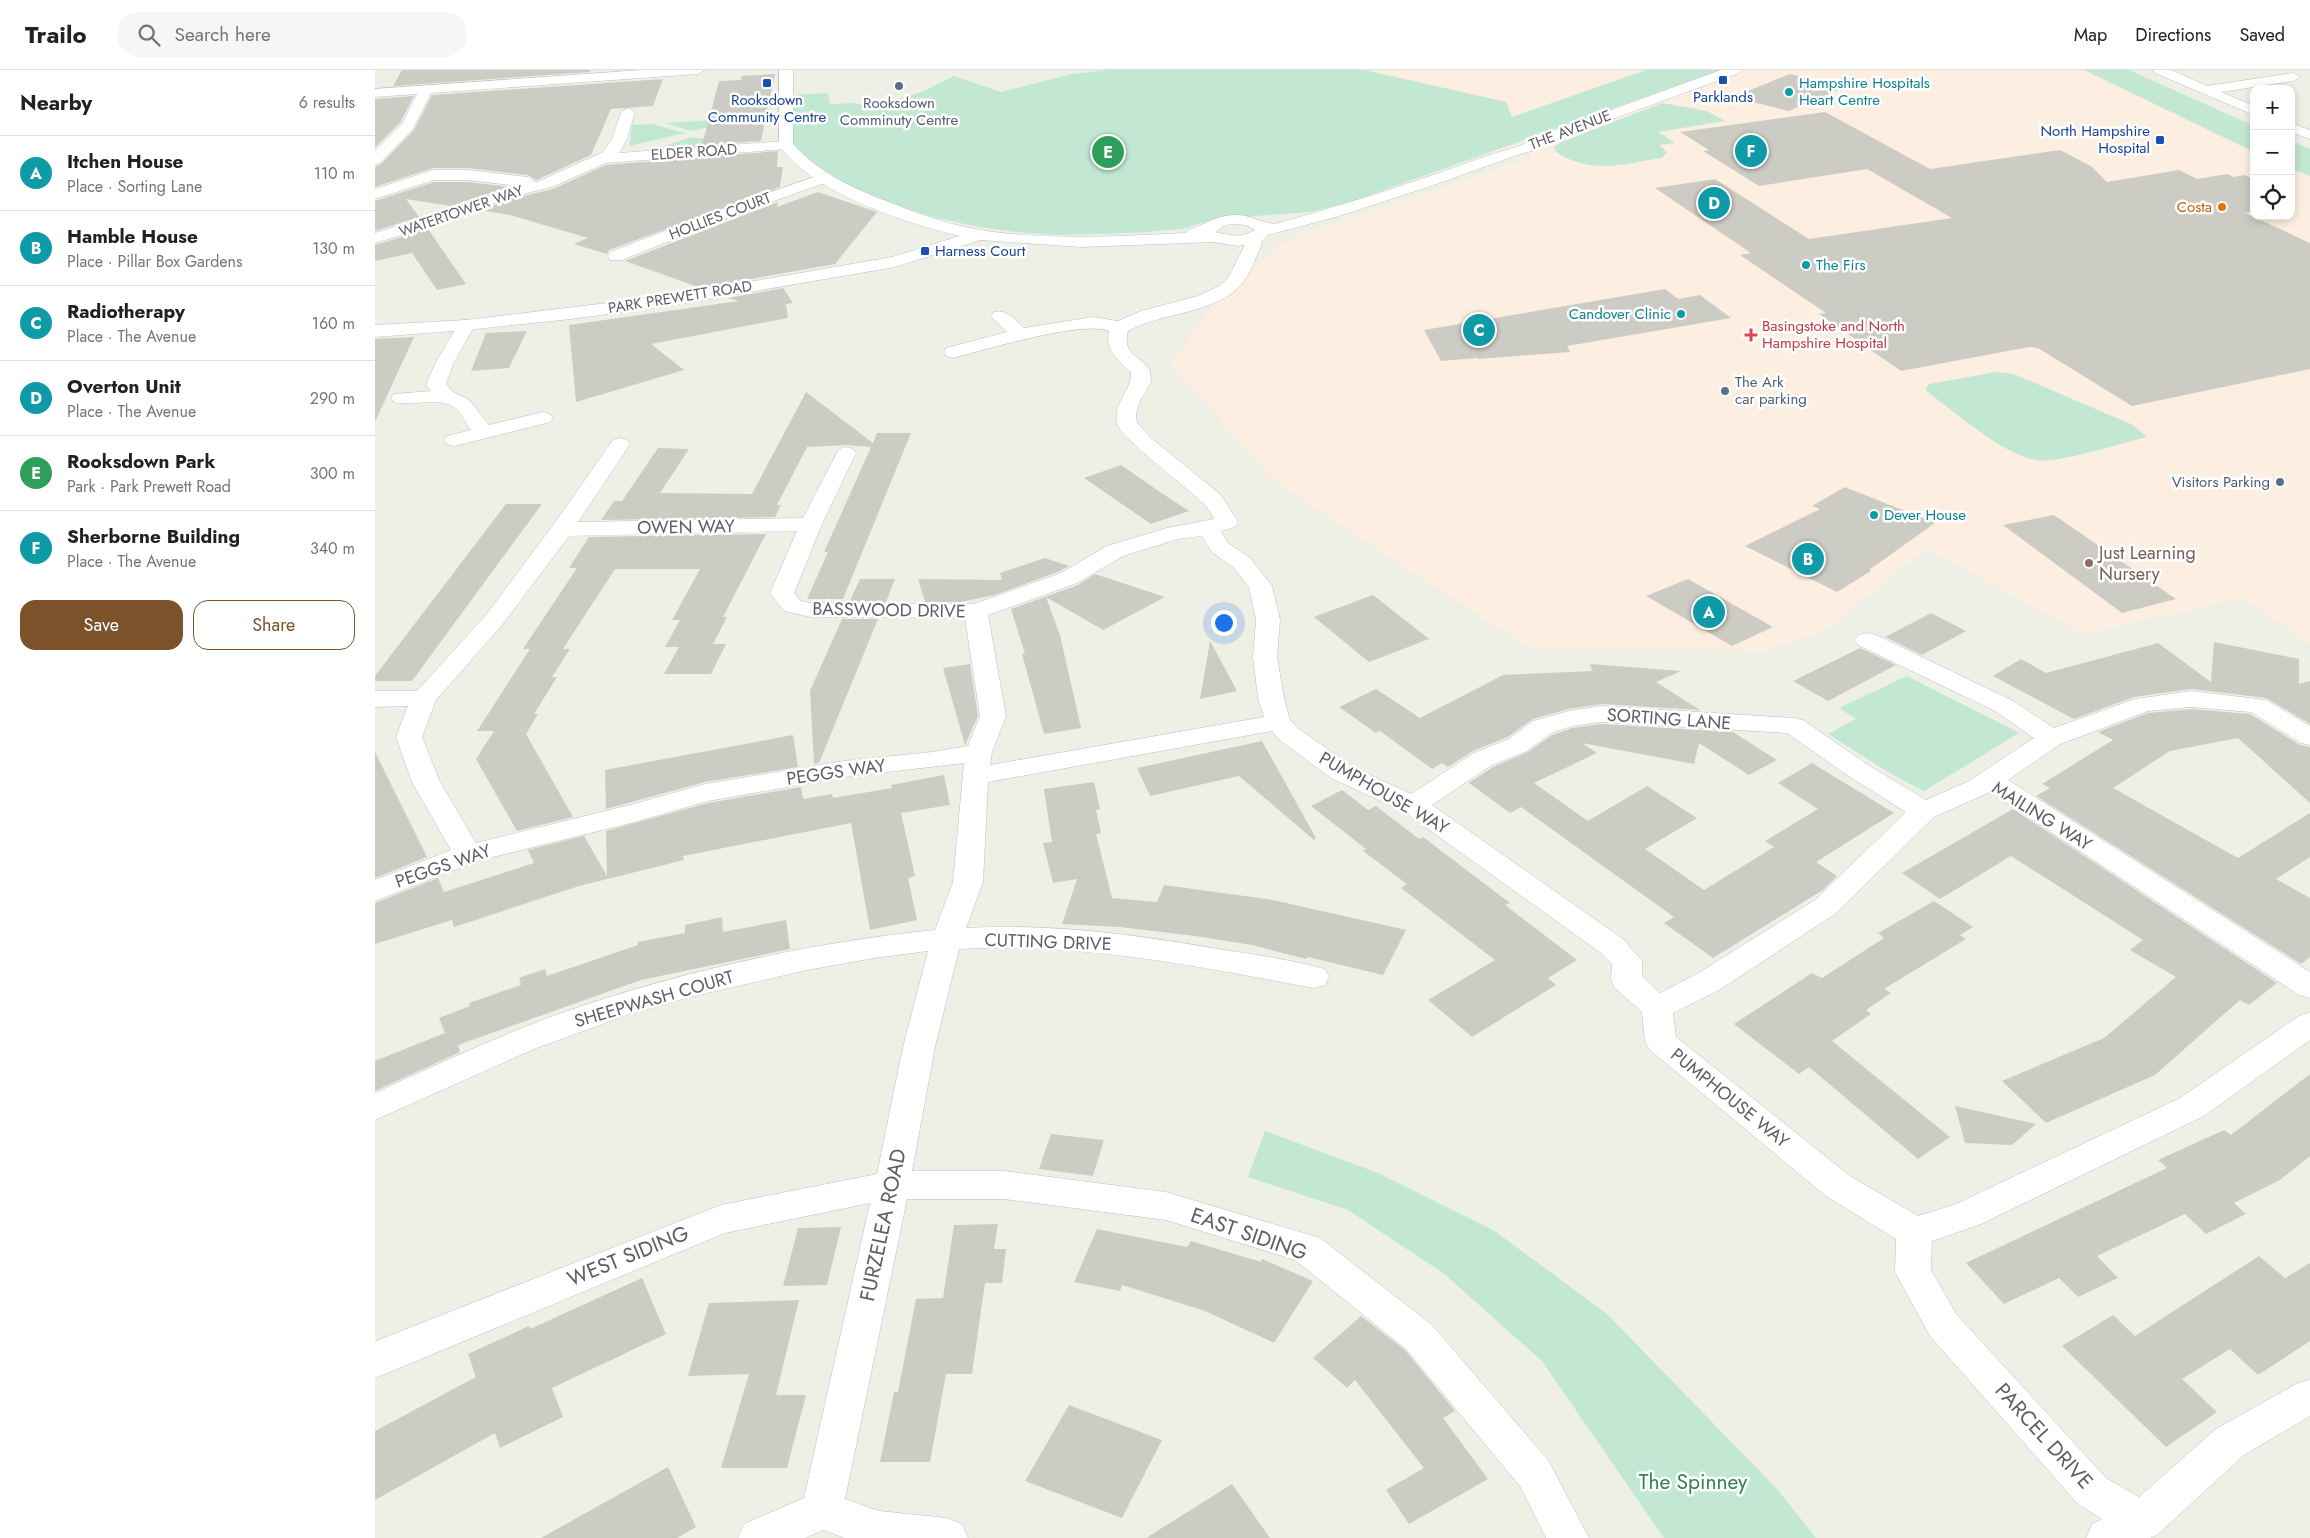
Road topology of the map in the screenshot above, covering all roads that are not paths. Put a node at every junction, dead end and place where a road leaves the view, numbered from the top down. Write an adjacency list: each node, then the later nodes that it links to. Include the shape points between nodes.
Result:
1 (698, 70): 6 (street)
2 (786, 70): 13 (street)
3 (1734, 70): 19 (street, THE AVENUE, via 1547,138 1535,146 1423,184 1320,217)
4 (2160, 70): 7 (street)
5 (2293, 77): 7 (street)
6 (426, 89): 8 (street); 15 (street, via 408,126)
7 (2205, 90): 9 (street)
8 (375, 93)
9 (2250, 109)
10 (628, 112): 14 (street, WATERTOWER WAY, via 617,146)
11 (2295, 129): 12 (street)
12 (2310, 135)
13 (786, 145): 14 (street, ELDER ROAD); 16 (street, PARK PREWETT ROAD, via 803,164)
14 (603, 159): 17 (street, WATERTOWER WAY)
15 (375, 160)
16 (825, 178): 20 (street, PARK PREWETT ROAD, via 879,205 932,224); 23 (street, HOLLIES COURT)
17 (547, 184): 18 (street, WATERTOWER WAY, via 468,175 433,175); 22 (street, WATERTOWER WAY, via 510,192 433,221)
18 (375, 194)
19 (1250, 233): 21 (street, PARK PREWETT ROAD); 21 (street, PARK PREWETT ROAD, via 1239,220 1211,227); 26 (street, via 1242,251 1245,259 1237,278 1219,293 1147,314)
20 (979, 234): 21 (street, PARK PREWETT ROAD, via 1081,242); 25 (street, PARK PREWETT ROAD, via 895,262 675,300)
21 (1211, 234)
22 (375, 238)
23 (616, 256)
24 (1000, 316): 28 (street)
25 (466, 325): 27 (street, PARK PREWETT ROAD); 30 (street, via 436,385)
26 (1119, 328): 28 (street, via 1093,322); 38 (street, via 1115,341 1119,352 1140,370 1141,382 1130,401 1127,424 1143,442 1213,500 1227,522)
27 (375, 331)
28 (1020, 334): 29 (street)
29 (953, 352)
30 (446, 396): 31 (street); 33 (street, via 462,404)
31 (401, 398)
32 (543, 418): 33 (street)
33 (483, 433): 34 (street)
34 (454, 440)
35 (620, 444): 39 (street)
36 (846, 453): 37 (street, BASSWOOD DRIVE)
37 (811, 524): 39 (street, OWEN WAY); 40 (street, BASSWOOD DRIVE, via 782,594 792,606 811,610)
38 (1207, 528): 40 (street, BASSWOOD DRIVE, via 1175,533 1115,551 1069,578); 44 (street, via 1219,547 1241,562 1259,586 1268,620 1265,657)
39 (562, 529): 42 (street, via 494,620)
40 (976, 611): 47 (street, BASSWOOD DRIVE, via 993,716)
41 (1867, 640): 46 (street, via 2004,706)
42 (424, 698): 43 (street); 51 (street, via 409,738 426,782)
43 (375, 699)
44 (1278, 722): 47 (street, PEGGS WAY); 49 (street, PUMPHOUSE WAY, via 1290,735 1341,772)
45 (2310, 737): 46 (street, via 2257,705 2191,699 2144,704)
46 (2051, 738): 48 (street)
47 (977, 764): 51 (street, PEGGS WAY, via 932,760 844,768 705,793); 53 (street, via 968,882)
48 (1990, 780): 50 (street, MAILING WAY); 55 (street, MAILING WAY)
49 (1413, 806): 50 (street, SORTING LANE, via 1483,759 1518,745 1542,727 1569,718 1601,714 1794,726); 56 (street, PUMPHOUSE WAY, via 1612,946 1627,961 1626,980)
50 (1924, 811): 56 (street, MAILING WAY, via 1825,907 1708,982)
51 (468, 854): 52 (street, PEGGS WAY)
52 (375, 891)
53 (946, 940): 54 (street, CUTTING DRIVE, via 1009,937 1077,940 1179,951); 58 (street, SHEEPWASH COURT, via 889,945 796,960 699,983 547,1031); 59 (street, FURZELEA ROAD, via 919,1047)
54 (1314, 977)
55 (2310, 987)
56 (1657, 1008): 60 (street, PUMPHOUSE WAY, via 1661,1042 1838,1186)
57 (2310, 1024): 60 (street, via 2192,1107 1968,1214)
58 (375, 1107)
59 (892, 1185): 61 (street, WEST SIDING, via 721,1218); 63 (street, FURZELEA ROAD); 67 (street, EAST SIDING, via 1004,1185 1166,1206 1307,1249 1419,1337 1534,1473)
60 (1914, 1232): 64 (street, PARCEL DRIVE, via 1913,1272 1943,1325)
61 (375, 1361)
62 (2310, 1396): 64 (street, PARCEL DRIVE, via 2230,1442)
63 (822, 1510): 65 (street); 66 (street, via 879,1531)
64 (2124, 1530)
65 (759, 1538)
66 (947, 1538)
67 (1567, 1538)

